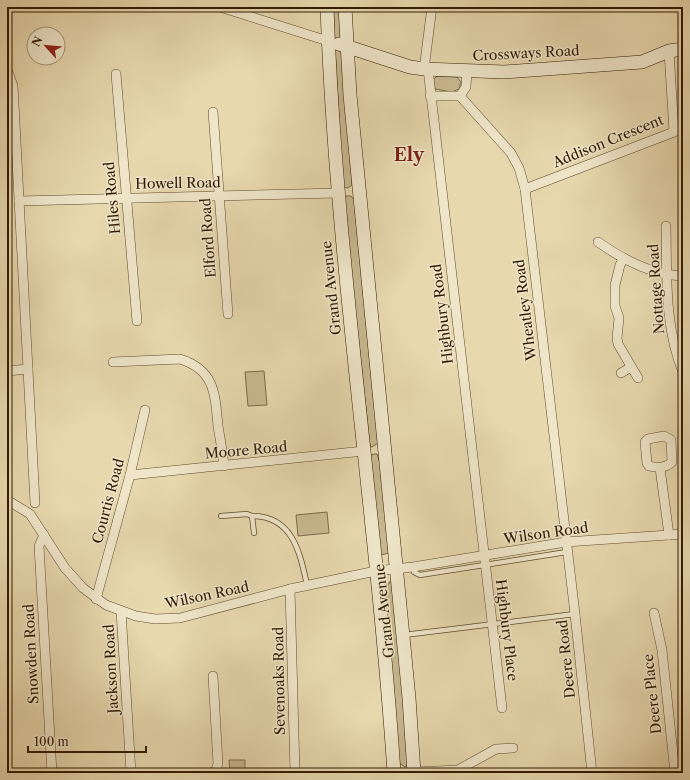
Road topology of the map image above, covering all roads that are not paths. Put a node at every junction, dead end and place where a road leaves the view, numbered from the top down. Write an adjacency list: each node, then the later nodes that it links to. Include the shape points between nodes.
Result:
1 (220, 7): 5 (street)
2 (326, 7): 5 (street, Grand Avenue)
3 (345, 7): 6 (street, Grand Avenue)
4 (432, 7): 10 (street, Highbury Road)
5 (328, 41): 6 (street); 18 (street, Grand Avenue)
6 (346, 47): 10 (street, Crossways Road); 17 (street, Grand Avenue)
7 (683, 48): 8 (street, Crossways Road)
8 (669, 51): 11 (street, Crossways Road, via 642,62 504,72); 16 (street, Addison Crescent, via 674,132)
9 (7, 68): 21 (street, via 12,86)
10 (426, 69): 11 (street, Crossways Road); 13 (street, Highbury Road)
11 (467, 72): 14 (street, via 466,88)
12 (116, 74): 20 (street, Hiles Road)
13 (430, 96): 14 (street); 52 (street, Highbury Road)
14 (460, 96): 16 (street, Wheatley Road, via 511,153 519,168)
15 (213, 112): 19 (street, Elford Road)
16 (525, 189): 50 (street, Wheatley Road)
17 (360, 190): 18 (street); 37 (street, Grand Avenue)
18 (338, 193): 19 (street, Howell Road); 38 (street, Grand Avenue)
19 (219, 196): 20 (street, Howell Road); 27 (street, Elford Road)
20 (126, 198): 21 (street, Howell Road); 28 (street, Hiles Road)
21 (19, 201): 31 (street)
22 (666, 226): 25 (street, Nottage Road)
23 (598, 242): 24 (street)
24 (624, 258): 25 (street); 30 (street, via 615,285 615,306 619,318 617,338)
25 (667, 274): 26 (street); 33 (street, Nottage Road, via 674,348)
26 (683, 276)
27 (228, 314)
28 (137, 321)
29 (114, 362): 39 (street, via 180,359 198,367 211,383 216,397)
30 (631, 367): 34 (street); 35 (street)
31 (28, 369): 32 (street); 43 (street)
32 (7, 371)
33 (683, 372)
34 (621, 373)
35 (638, 378)
36 (144, 410): 41 (street, Courtis Road)
37 (384, 448): 38 (street); 53 (street, Grand Avenue)
38 (364, 451): 39 (street, Moore Road); 54 (street, Grand Avenue)
39 (224, 466): 41 (street, Moore Road)
40 (660, 468): 48 (street)
41 (130, 475): 57 (street, Courtis Road)
42 (7, 500): 49 (street, Wilson Road, via 30,514)
43 (35, 503)
44 (221, 516): 45 (lane)
45 (252, 516): 46 (lane); 55 (lane, via 269,519 286,529 294,540 301,558)
46 (254, 533)
47 (683, 534): 48 (street, Wilson Road)
48 (668, 535): 50 (street, Wilson Road)
49 (44, 536): 57 (street, Wilson Road, via 72,578); 69 (street, Snowden Road, via 39,546)
50 (566, 542): 51 (street, Deere Road); 52 (street, Wilson Road)
51 (566, 552): 52 (lane, Wilson Road); 60 (street, Deere Road)
52 (485, 560): 53 (street, Wilson Road); 61 (street, Highbury Place)
53 (396, 568): 54 (street, Wilson Road); 62 (street, Grand Avenue)
54 (376, 571): 55 (street, Wilson Road); 73 (street, Grand Avenue)
55 (307, 585): 56 (street, Wilson Road)
56 (290, 589): 58 (street, Wilson Road, via 180,618 154,619); 72 (street, Sevenoaks Road)
57 (96, 599): 58 (street, Wilson Road)
58 (121, 611): 70 (street, Jackson Road)
59 (654, 613): 75 (street, Deere Place, via 662,650)
60 (575, 614): 61 (lane); 74 (street, Deere Road)
61 (494, 624): 62 (lane); 66 (street, Highbury Place)
62 (403, 635): 68 (street, Grand Avenue)
63 (213, 676): 65 (street)
64 (204, 695): 65 (street)
65 (214, 695): 71 (street, via 218,764)
66 (502, 708)
67 (513, 748): 68 (street, via 496,749 458,770)
68 (414, 772): 73 (street, Grand Avenue)
69 (52, 773)
70 (131, 773)
71 (212, 773)
72 (295, 773)
73 (394, 773)
74 (592, 773)
75 (675, 773)

